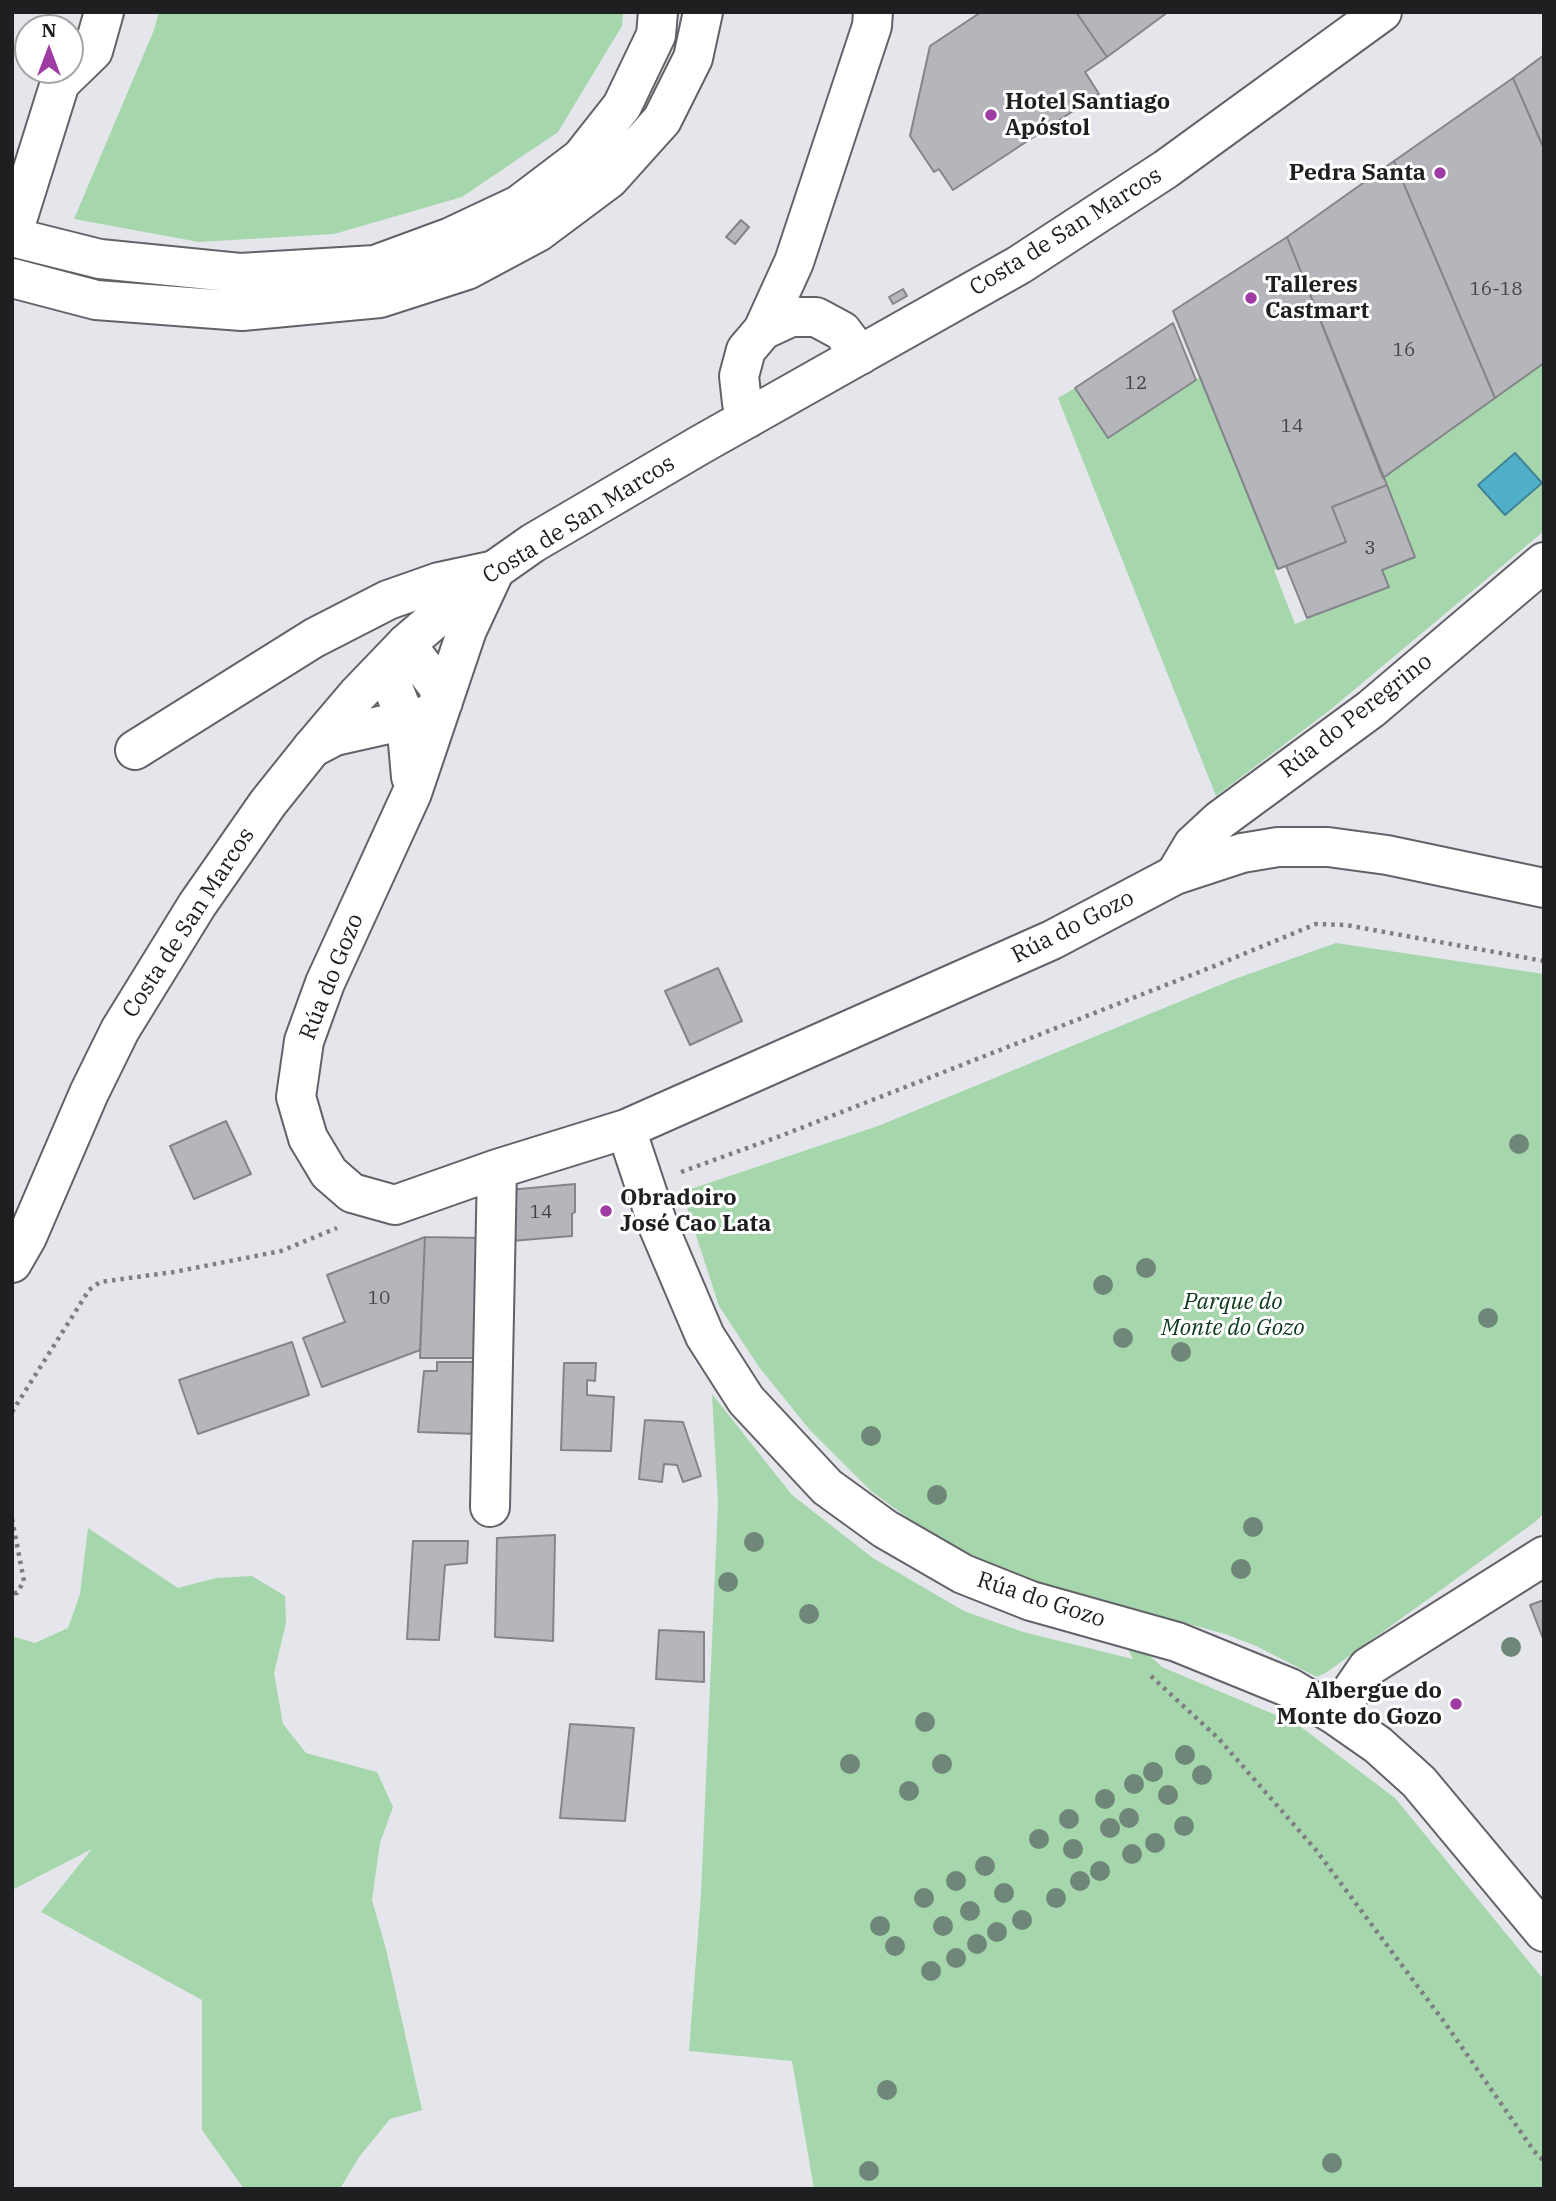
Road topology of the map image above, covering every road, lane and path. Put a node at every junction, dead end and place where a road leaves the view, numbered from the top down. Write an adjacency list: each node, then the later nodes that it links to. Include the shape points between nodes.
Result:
1 (104, 12): 6 (main road, via 93,51)
2 (658, 12): 8 (main road, via 656,35 622,106 581,158 519,205 375,265 240,273 100,259)
3 (703, 12): 10 (main road, via 693,58 662,120 609,179 538,232 467,270 380,298 242,311 96,300)
4 (873, 12): 9 (main road)
5 (1382, 12): 13 (main road, Costa de San Marcos, via 1090,220)
6 (84, 58)
7 (60, 84): 8 (main road)
8 (12, 236)
9 (794, 262): 11 (main road); 12 (main road)
10 (12, 278)
11 (816, 317): 12 (main road, via 791,317); 13 (main road, via 842,331)
12 (763, 330): 14 (main road, via 746,350 739,376)
13 (860, 355): 14 (main road, Costa de San Marcos)
14 (748, 418): 16 (main road, Costa de San Marcos, via 533,543)
15 (1544, 562): 23 (main road, Rúa do Peregrino, via 1371,709 1220,820 1193,845)
16 (495, 570): 17 (main road, Costa de San Marcos); 18 (main road, Rúa do Gozo, via 467,630); 21 (main road, via 439,582 388,600 314,638)
17 (395, 656): 18 (main road, via 437,684); 19 (main road, Rúa do Gozo); 20 (main road, Costa de San Marcos)
18 (443, 702): 19 (main road, via 428,715); 22 (main road, Rúa do Gozo)
19 (406, 720): 20 (main road, via 335,736); 22 (main road, Rúa do Gozo)
20 (312, 748): 30 (main road, Costa de San Marcos, via 197,905 120,1030)
21 (135, 750)
22 (412, 793): 29 (main road, Rúa do Gozo, via 325,983 304,1041 296,1097 308,1138 329,1173 352,1193)
23 (1175, 875): 24 (main road, Rúa do Gozo, via 1242,853 1328,847); 26 (main road, Rúa do Gozo, via 1052,940)
24 (1544, 888)
25 (1544, 961): 28 (path, via 1346,925 1316,924)
26 (626, 1129): 27 (main road, Rúa do Gozo); 28 (main road, Rúa do Gozo)
27 (497, 1169): 29 (main road, Rúa do Gozo); 32 (main road)
28 (645, 1185): 37 (main road, Rúa do Gozo, via 705,1336 746,1400 827,1487 885,1529 962,1574 1031,1601 1177,1642 1290,1688)
29 (395, 1205): 31 (path, via 281,1251 100,1282 89,1290)
30 (12, 1263)
31 (12, 1412)
32 (489, 1507)
33 (12, 1519): 35 (path, via 24,1581 17,1593)
34 (1544, 1556): 37 (main road, via 1368,1667)
35 (12, 1593)
36 (1150, 1675): 39 (path, via 1219,1739 1316,1850)
37 (1335, 1715): 38 (main road, Rúa do Gozo, via 1419,1782)
38 (1544, 1932)
39 (1544, 2161)

